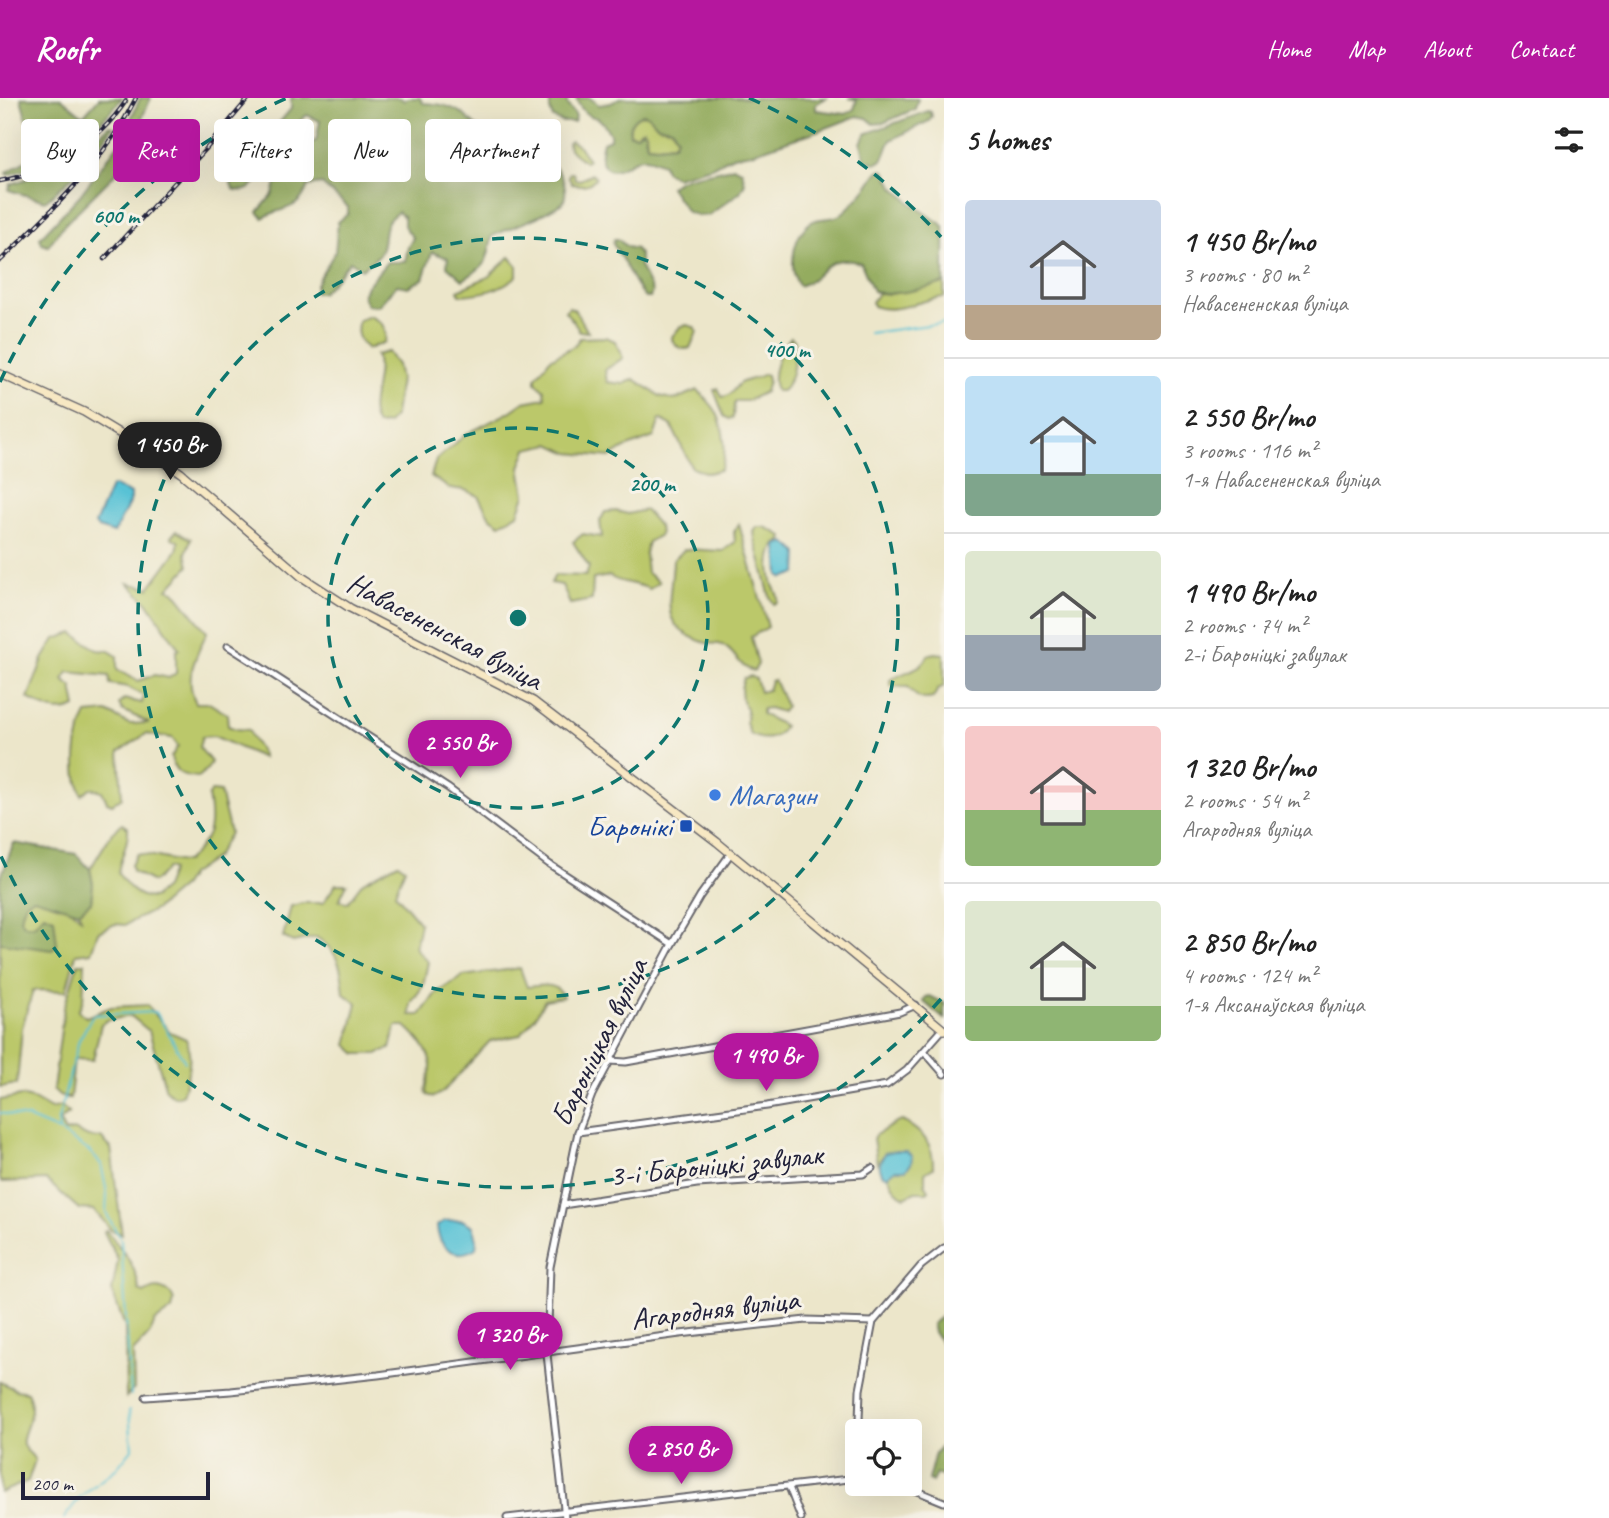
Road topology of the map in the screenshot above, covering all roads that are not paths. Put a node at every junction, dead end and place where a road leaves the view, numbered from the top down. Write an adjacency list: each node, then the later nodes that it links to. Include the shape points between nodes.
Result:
1 (0, 374): 3 (main road, Навасененская вуліца, via 115,428 181,472 302,578 350,608 533,701)
2 (228, 646): 4 (street, via 448,788 549,864)
3 (731, 853): 4 (street, Бароніцкая вуліца); 5 (main road, Навасененская вуліца)
4 (672, 944): 8 (street, Бароніцкая вуліца)
5 (916, 1005): 6 (main road, Навасененская вуліца); 8 (street, via 900,1013 626,1062)
6 (943, 1029): 7 (street)
7 (924, 1051): 9 (street); 10 (street, via 887,1085)
8 (610, 1061): 10 (street, Бароніцкая вуліца)
9 (944, 1074)
10 (578, 1132): 12 (street, Бароніцкая вуліца)
11 (872, 1168): 12 (street, 3-і Бароніцкі завулак, via 863,1174 697,1184)
12 (563, 1205): 15 (street, Бароніцкая вуліца, via 550,1267)
13 (944, 1248): 14 (street, via 921,1266)
14 (873, 1322): 15 (street, Агародняя вуліца, via 806,1320); 17 (street)
15 (547, 1354): 16 (street, Агародняя вуліца, via 282,1386); 22 (street, Бароніцкая вуліца)
16 (146, 1397)
17 (859, 1419)
18 (845, 1480): 19 (street)
19 (789, 1487): 22 (street); 24 (street)
20 (922, 1493): 21 (street)
21 (944, 1502)
22 (565, 1515): 23 (street)
23 (507, 1518)
24 (802, 1518)

